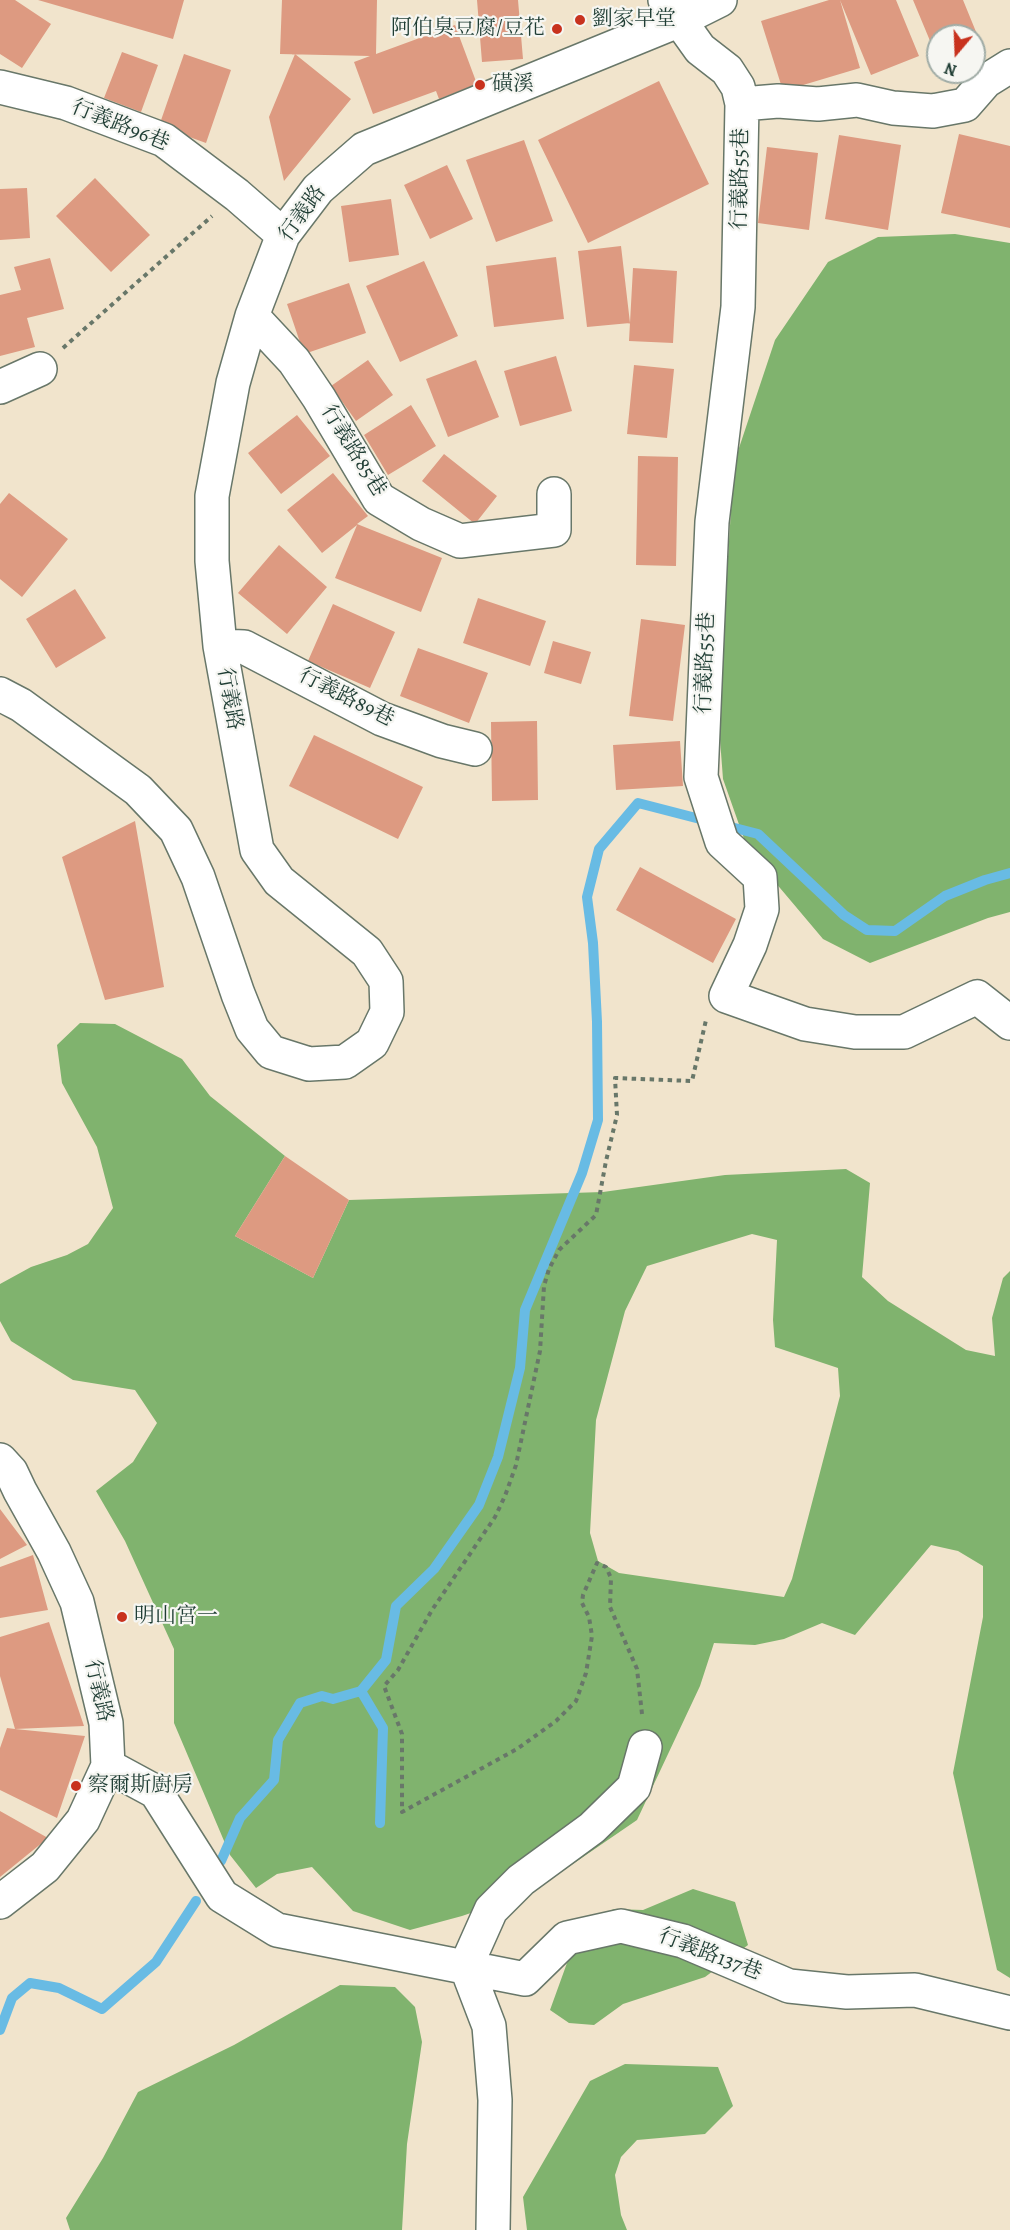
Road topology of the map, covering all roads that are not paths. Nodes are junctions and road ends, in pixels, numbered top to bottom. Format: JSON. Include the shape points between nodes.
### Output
{"nodes":[{"id":1,"x":720,"y":0,"type":"edge"},
{"id":2,"x":673,"y":10,"type":"edge"},
{"id":3,"x":1010,"y":66,"type":"edge"},
{"id":4,"x":0,"y":87,"type":"edge"},
{"id":5,"x":742,"y":104,"type":"junction"},
{"id":6,"x":283,"y":235,"type":"junction"},
{"id":7,"x":252,"y":316,"type":"junction"},
{"id":8,"x":40,"y":369,"type":"road end"},
{"id":9,"x":0,"y":387,"type":"edge"},
{"id":10,"x":554,"y":494,"type":"dead end"},
{"id":11,"x":220,"y":645,"type":"junction"},
{"id":12,"x":0,"y":671,"type":"edge"},
{"id":13,"x":11,"y":699,"type":"edge"},
{"id":14,"x":475,"y":749,"type":"dead end"},
{"id":15,"x":1010,"y":1023,"type":"edge"},
{"id":16,"x":0,"y":1460,"type":"edge"},
{"id":17,"x":645,"y":1747,"type":"road end"},
{"id":18,"x":108,"y":1766,"type":"junction"},
{"id":19,"x":0,"y":1902,"type":"edge"},
{"id":20,"x":466,"y":1966,"type":"junction"},
{"id":21,"x":1010,"y":2013,"type":"edge"},
{"id":22,"x":493,"y":2230,"type":"edge"}],
"edges":[{"from":1,"to":2,"type":"street","name":"行義路"},
{"from":2,"to":5,"type":"street","name":"行義路55巷","via":[[700,49],[727,70],[738,87]]},
{"from":2,"to":6,"type":"street","name":"行義路","via":[[364,149],[318,189]]},
{"from":3,"to":5,"type":"street","via":[[986,81],[965,105],[933,111],[857,100]]},
{"from":4,"to":6,"type":"street","name":"行義路96巷","via":[[66,103],[164,140]]},
{"from":5,"to":15,"type":"street","name":"行義路55巷","via":[[738,307],[712,522],[701,777],[722,842],[760,877],[762,909],[726,996],[805,1024],[855,1032],[904,1032],[977,997]]},
{"from":6,"to":7,"type":"street","name":"行義路"},
{"from":7,"to":10,"type":"street","name":"行義路85巷","via":[[294,361],[380,499],[421,525],[460,541],[554,530]]},
{"from":7,"to":11,"type":"street","name":"行義路","via":[[233,383],[212,496],[212,561]]},
{"from":8,"to":9,"type":"street"},
{"from":11,"to":13,"type":"street","name":"行義路","via":[[257,850],[279,881],[367,952],[386,981],[387,1012],[372,1043],[345,1062],[309,1064],[271,1052],[252,1029],[198,877],[177,830],[138,790]]},
{"from":11,"to":14,"type":"street","name":"行義路89巷","via":[[244,647],[382,719]]},
{"from":12,"to":13,"type":"street"},
{"from":16,"to":18,"type":"street","name":"行義路","via":[[11,1472],[77,1602],[106,1723]]},
{"from":17,"to":20,"type":"street","via":[[634,1787],[592,1828],[522,1880],[491,1910]]},
{"from":18,"to":19,"type":"street","name":"行義路","via":[[83,1820],[45,1867]]},
{"from":18,"to":20,"type":"street","name":"行義路137巷","via":[[156,1792],[222,1896],[277,1930]]},
{"from":20,"to":21,"type":"street","name":"行義路137巷","via":[[525,1979],[567,1938],[621,1926],[683,1941],[789,1986],[847,1992],[915,1990]]},
{"from":20,"to":22,"type":"street","via":[[489,2026],[495,2100]]}]}
